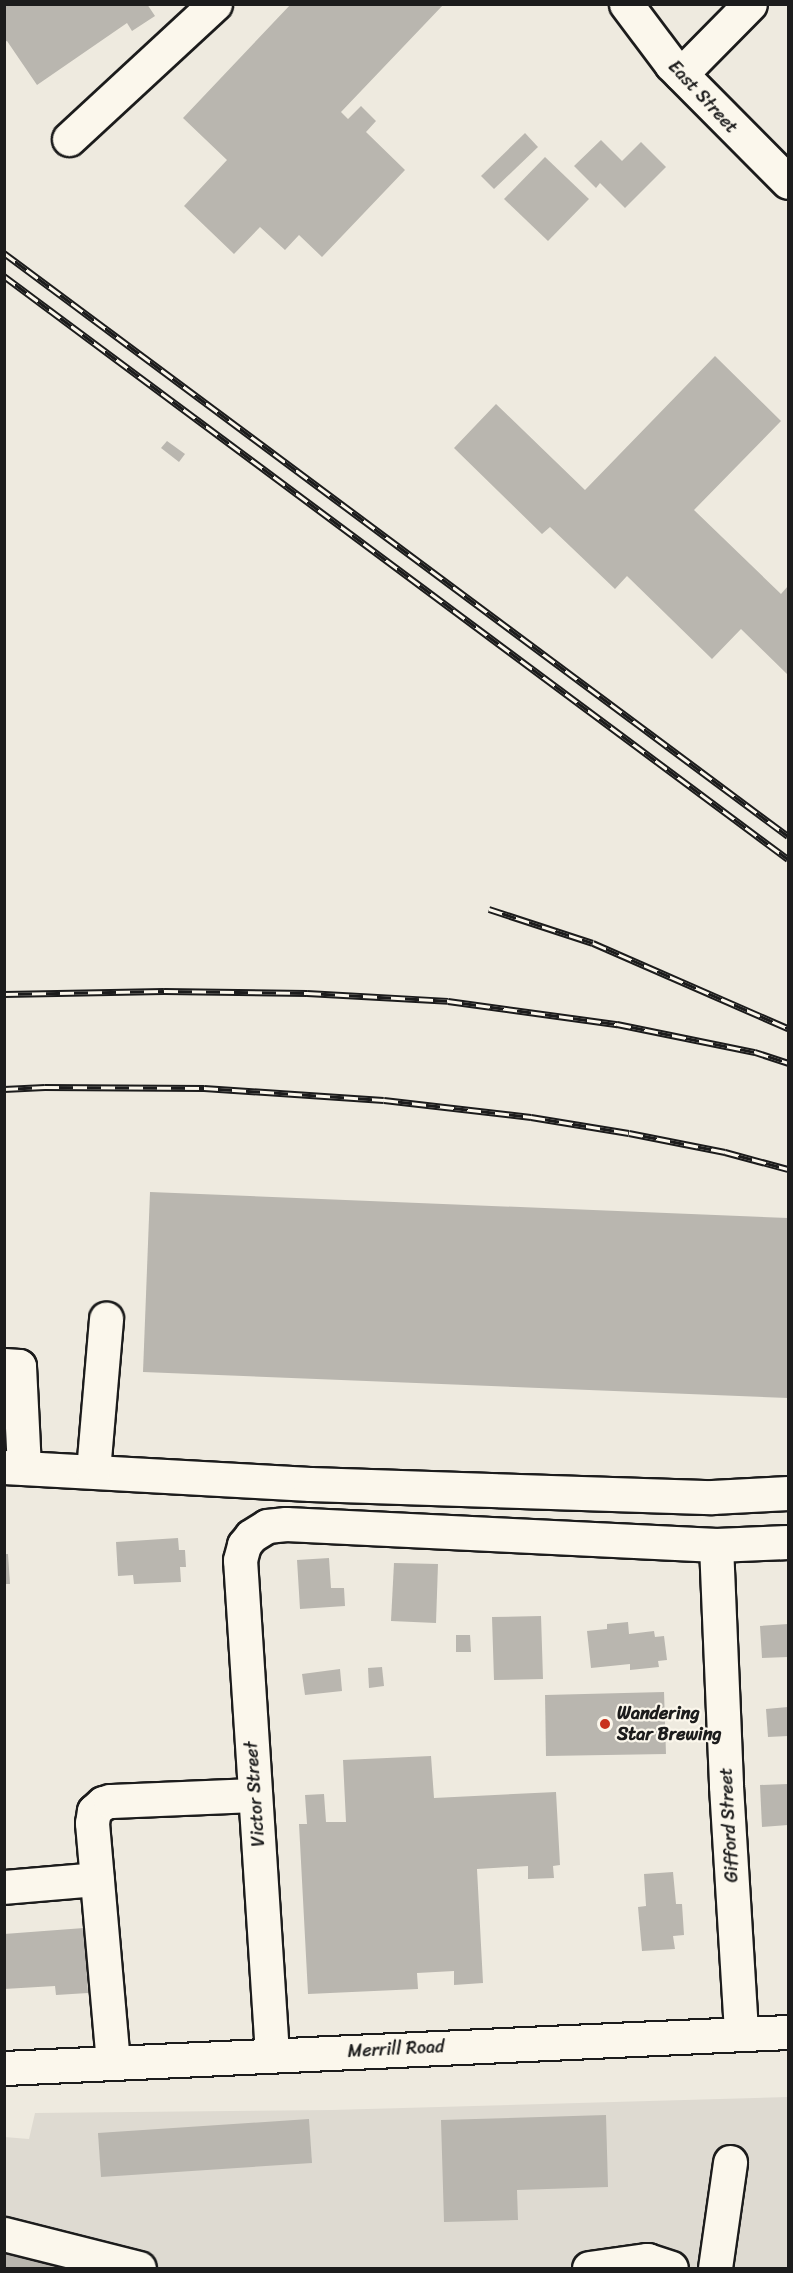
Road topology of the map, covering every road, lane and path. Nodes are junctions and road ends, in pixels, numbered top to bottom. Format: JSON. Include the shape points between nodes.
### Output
{"nodes":[{"id":1,"x":215,"y":4,"type":"edge"},
{"id":2,"x":626,"y":4,"type":"edge"},
{"id":3,"x":750,"y":4,"type":"edge"},
{"id":4,"x":681,"y":74,"type":"junction"},
{"id":5,"x":69,"y":139,"type":"dead end"},
{"id":6,"x":789,"y":183,"type":"edge"},
{"id":7,"x":106,"y":1319,"type":"dead end"},
{"id":8,"x":4,"y":1365,"type":"edge"},
{"id":9,"x":14,"y":1467,"type":"edge"},
{"id":10,"x":93,"y":1471,"type":"junction"},
{"id":11,"x":789,"y":1493,"type":"edge"},
{"id":12,"x":789,"y":1542,"type":"edge"},
{"id":13,"x":716,"y":1545,"type":"junction"},
{"id":14,"x":255,"y":1795,"type":"junction"},
{"id":15,"x":97,"y":1879,"type":"junction"},
{"id":16,"x":4,"y":1887,"type":"edge"},
{"id":17,"x":789,"y":2032,"type":"edge"},
{"id":18,"x":741,"y":2033,"type":"junction"},
{"id":19,"x":272,"y":2054,"type":"junction"},
{"id":20,"x":114,"y":2063,"type":"junction"},
{"id":21,"x":4,"y":2068,"type":"edge"},
{"id":22,"x":730,"y":2162,"type":"dead end"},
{"id":23,"x":4,"y":2234,"type":"edge"},
{"id":24,"x":140,"y":2268,"type":"edge"},
{"id":25,"x":589,"y":2268,"type":"edge"},
{"id":26,"x":671,"y":2268,"type":"edge"},
{"id":27,"x":716,"y":2268,"type":"edge"}],
"edges":[{"from":1,"to":5,"type":"main road"},
{"from":2,"to":4,"type":"main road","name":"East Street"},
{"from":3,"to":4,"type":"main road"},
{"from":4,"to":6,"type":"main road","name":"East Street"},
{"from":7,"to":10,"type":"main road"},
{"from":8,"to":9,"type":"main road","via":[[20,1366]]},
{"from":9,"to":10,"type":"main road"},
{"from":10,"to":11,"type":"main road","via":[[310,1484],[712,1497]]},
{"from":12,"to":13,"type":"main road"},
{"from":13,"to":14,"type":"main road","name":"Victor Street","via":[[313,1524],[267,1526],[251,1536],[240,1560]]},
{"from":13,"to":18,"type":"main road","name":"Gifford Street"},
{"from":14,"to":15,"type":"main road","via":[[103,1803],[92,1819]]},
{"from":14,"to":19,"type":"main road","name":"Victor Street"},
{"from":15,"to":16,"type":"main road"},
{"from":15,"to":20,"type":"main road"},
{"from":17,"to":18,"type":"main road","name":"Merrill Road"},
{"from":18,"to":19,"type":"main road","name":"Merrill Road"},
{"from":19,"to":20,"type":"main road","name":"Merrill Road"},
{"from":20,"to":21,"type":"main road","name":"Merrill Road"},
{"from":22,"to":27,"type":"main road"},
{"from":23,"to":24,"type":"main road"},
{"from":25,"to":26,"type":"main road","via":[[647,2260]]}]}
